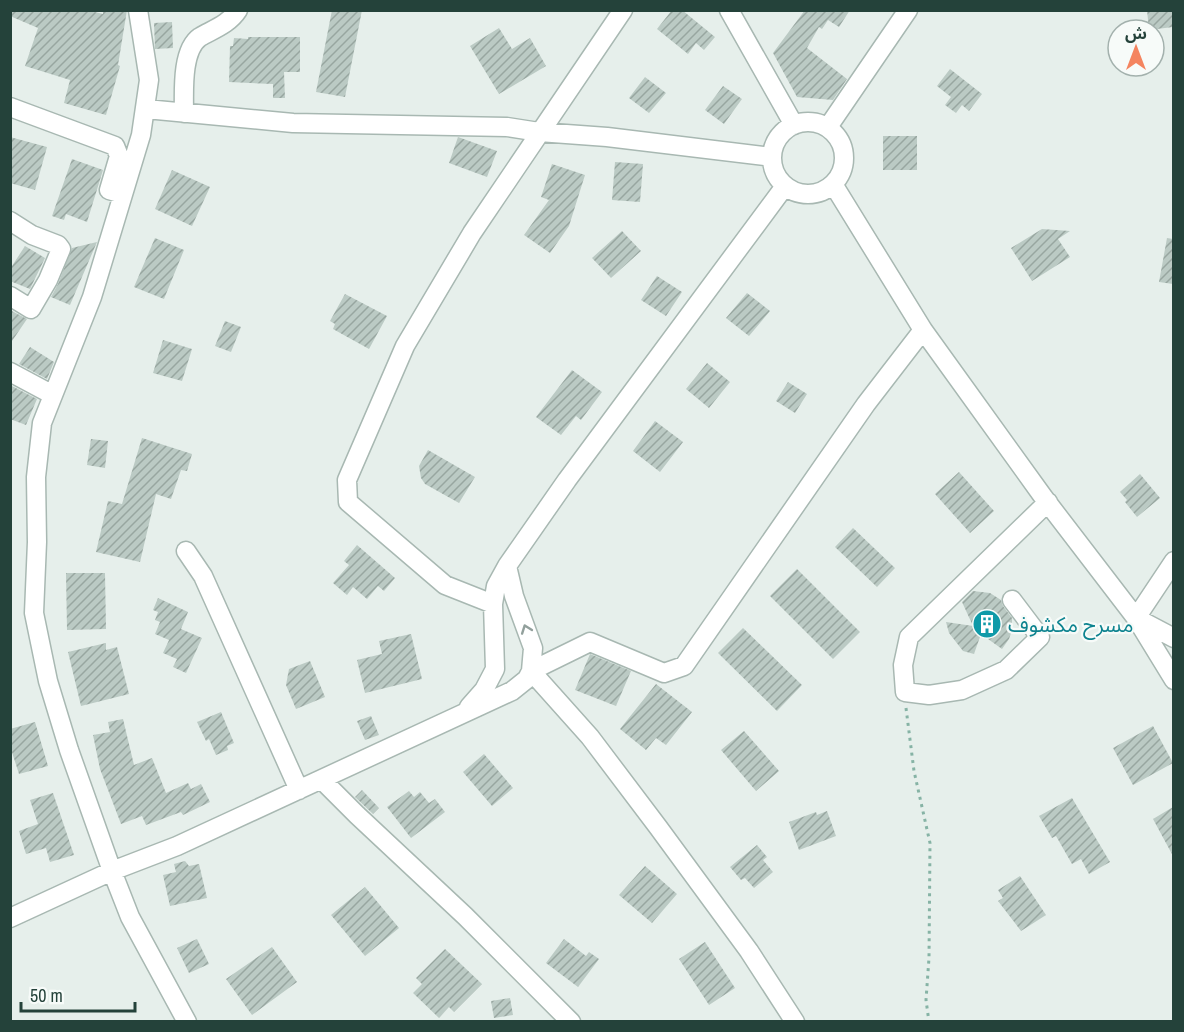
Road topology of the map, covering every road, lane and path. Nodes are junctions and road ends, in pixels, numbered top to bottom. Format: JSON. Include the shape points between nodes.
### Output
{"nodes":[{"id":1,"x":138,"y":10,"type":"edge"},
{"id":2,"x":238,"y":10,"type":"edge"},
{"id":3,"x":623,"y":10,"type":"edge"},
{"id":4,"x":729,"y":10,"type":"edge"},
{"id":5,"x":908,"y":10,"type":"edge"},
{"id":6,"x":10,"y":106,"type":"edge"},
{"id":7,"x":146,"y":109,"type":"junction"},
{"id":8,"x":184,"y":113,"type":"junction"},
{"id":9,"x":794,"y":125,"type":"junction"},
{"id":10,"x":828,"y":127,"type":"junction"},
{"id":11,"x":539,"y":132,"type":"junction"},
{"id":12,"x":772,"y":157,"type":"junction"},
{"id":13,"x":833,"y":184,"type":"junction"},
{"id":14,"x":785,"y":186,"type":"junction"},
{"id":15,"x":123,"y":194,"type":"junction"},
{"id":16,"x":10,"y":222,"type":"edge"},
{"id":17,"x":10,"y":296,"type":"edge"},
{"id":18,"x":923,"y":330,"type":"junction"},
{"id":19,"x":10,"y":372,"type":"edge"},
{"id":20,"x":53,"y":395,"type":"junction"},
{"id":21,"x":1047,"y":502,"type":"junction"},
{"id":22,"x":186,"y":550,"type":"dead end"},
{"id":23,"x":1173,"y":561,"type":"edge"},
{"id":24,"x":507,"y":567,"type":"junction"},
{"id":25,"x":1012,"y":600,"type":"dead end"},
{"id":26,"x":493,"y":604,"type":"junction"},
{"id":27,"x":1136,"y":618,"type":"junction"},
{"id":28,"x":1173,"y":638,"type":"edge"},
{"id":29,"x":531,"y":671,"type":"junction"},
{"id":30,"x":1173,"y":680,"type":"edge"},
{"id":31,"x":904,"y":692,"type":"junction"},
{"id":32,"x":466,"y":711,"type":"junction"},
{"id":33,"x":322,"y":780,"type":"junction"},
{"id":34,"x":299,"y":790,"type":"junction"},
{"id":35,"x":112,"y":871,"type":"junction"},
{"id":36,"x":10,"y":918,"type":"edge"},
{"id":37,"x":187,"y":1022,"type":"edge"},
{"id":38,"x":571,"y":1022,"type":"edge"},
{"id":39,"x":795,"y":1022,"type":"edge"},
{"id":40,"x":929,"y":1022,"type":"edge"}],
"edges":[{"from":1,"to":7,"type":"street","via":[[149,80]]},
{"from":2,"to":8,"type":"street","via":[[232,20],[197,39],[185,65]]},
{"from":3,"to":11,"type":"street"},
{"from":4,"to":9,"type":"street"},
{"from":5,"to":10,"type":"street"},
{"from":6,"to":15,"type":"street","via":[[115,146],[119,156],[109,190]]},
{"from":7,"to":8,"type":"street"},
{"from":7,"to":15,"type":"street"},
{"from":8,"to":11,"type":"street","via":[[293,123],[507,127]]},
{"from":9,"to":10,"type":"street","via":[[805,122]]},
{"from":9,"to":12,"type":"street","via":[[783,132]]},
{"from":10,"to":13,"type":"street","via":[[843,148],[841,174]]},
{"from":11,"to":12,"type":"street"},
{"from":11,"to":26,"type":"street","via":[[472,233],[405,346],[347,480],[348,502],[445,585]]},
{"from":12,"to":14,"type":"street"},
{"from":13,"to":14,"type":"street","via":[[809,194]]},
{"from":13,"to":18,"type":"street"},
{"from":14,"to":24,"type":"street"},
{"from":15,"to":20,"type":"street","via":[[92,297]]},
{"from":16,"to":17,"type":"street","via":[[61,249],[31,309]]},
{"from":18,"to":21,"type":"street"},
{"from":18,"to":29,"type":"street","via":[[684,666],[664,673],[590,642]]},
{"from":19,"to":20,"type":"street"},
{"from":20,"to":35,"type":"street","via":[[42,423],[36,477],[34,613],[48,681]]},
{"from":21,"to":27,"type":"street"},
{"from":21,"to":31,"type":"street","via":[[909,637],[903,665]]},
{"from":22,"to":34,"type":"street","via":[[203,576]]},
{"from":23,"to":27,"type":"street"},
{"from":24,"to":26,"type":"street","via":[[496,586]]},
{"from":29,"to":24,"type":"street","one_way":true,"via":[[533,648]]},
{"from":25,"to":31,"type":"street","via":[[1040,637],[1006,670],[962,690],[929,695]]},
{"from":26,"to":32,"type":"street","via":[[495,669]]},
{"from":27,"to":28,"type":"street"},
{"from":27,"to":30,"type":"street"},
{"from":29,"to":32,"type":"street","via":[[512,691]]},
{"from":29,"to":39,"type":"street","via":[[590,737],[651,818],[749,951]]},
{"from":31,"to":40,"type":"path","via":[[914,771],[930,843],[926,1000]]},
{"from":32,"to":33,"type":"street"},
{"from":33,"to":34,"type":"street"},
{"from":33,"to":38,"type":"street"},
{"from":34,"to":35,"type":"street"},
{"from":35,"to":36,"type":"street"},
{"from":35,"to":37,"type":"street","via":[[130,917]]}]}
